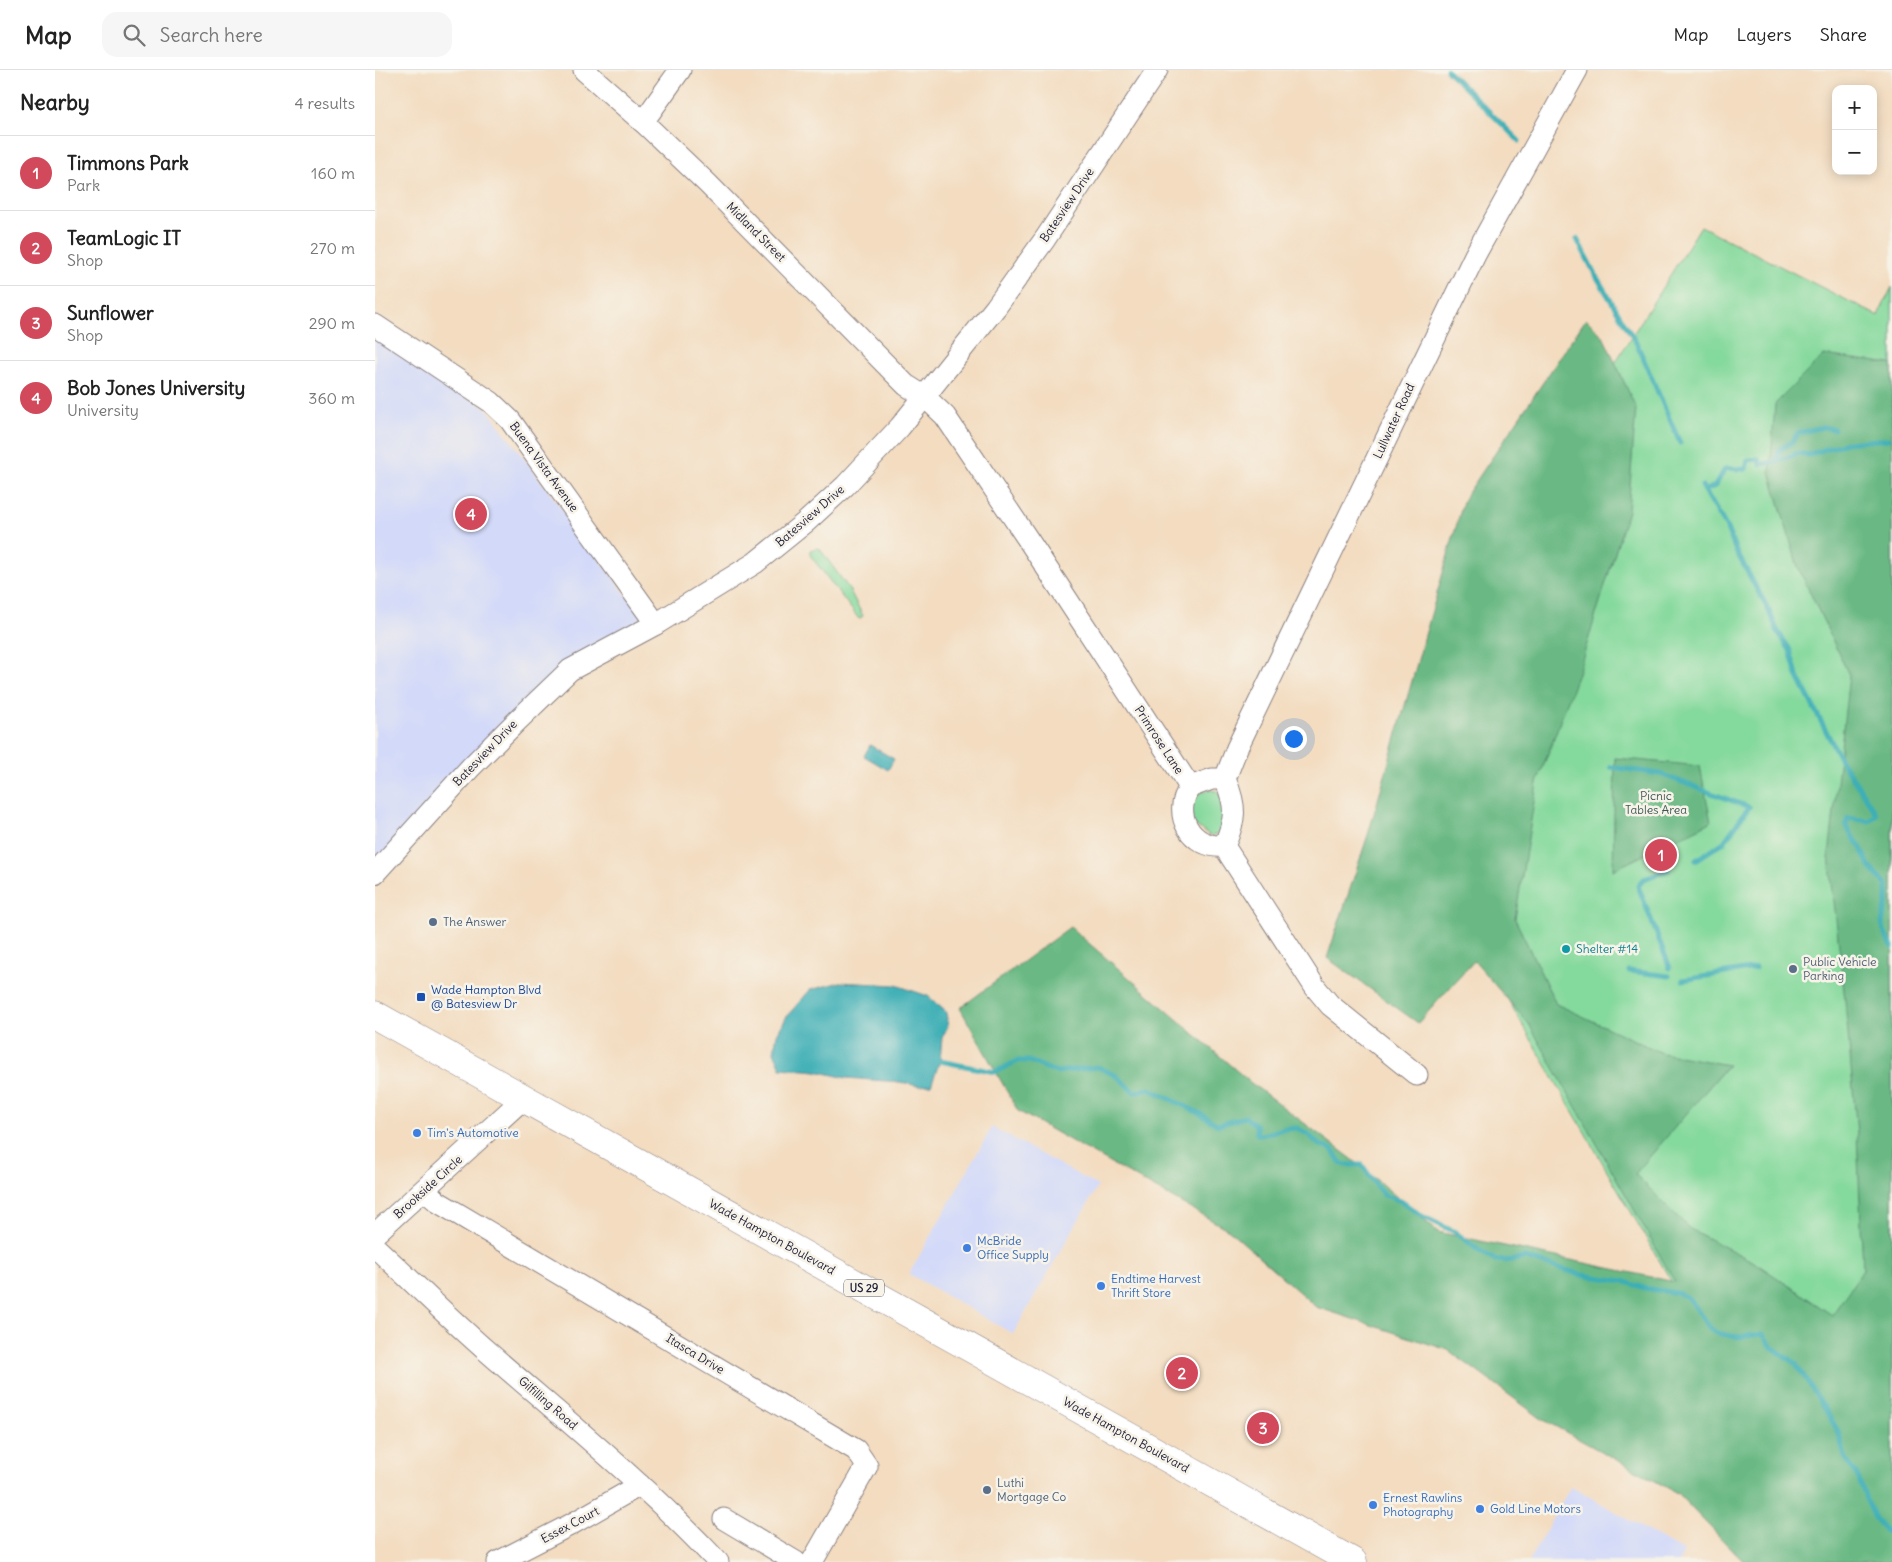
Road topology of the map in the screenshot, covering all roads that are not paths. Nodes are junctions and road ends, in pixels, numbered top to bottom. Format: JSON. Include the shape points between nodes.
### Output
{"nodes":[{"id":1,"x":584,"y":70,"type":"edge"},
{"id":2,"x":680,"y":70,"type":"edge"},
{"id":3,"x":1157,"y":70,"type":"edge"},
{"id":4,"x":1577,"y":70,"type":"edge"},
{"id":5,"x":643,"y":122,"type":"junction"},
{"id":6,"x":375,"y":325,"type":"edge"},
{"id":7,"x":925,"y":397,"type":"junction"},
{"id":8,"x":656,"y":624,"type":"junction"},
{"id":9,"x":1225,"y":779,"type":"junction"},
{"id":10,"x":1190,"y":787,"type":"junction"},
{"id":11,"x":1224,"y":846,"type":"junction"},
{"id":12,"x":375,"y":873,"type":"edge"},
{"id":13,"x":375,"y":1015,"type":"edge"},
{"id":14,"x":1417,"y":1075,"type":"dead end"},
{"id":15,"x":524,"y":1098,"type":"junction"},
{"id":16,"x":424,"y":1190,"type":"junction"},
{"id":17,"x":375,"y":1234,"type":"edge"},
{"id":18,"x":375,"y":1247,"type":"edge"},
{"id":19,"x":640,"y":1485,"type":"junction"},
{"id":20,"x":724,"y":1519,"type":"dead end"},
{"id":21,"x":498,"y":1562,"type":"edge"},
{"id":22,"x":718,"y":1562,"type":"edge"},
{"id":23,"x":796,"y":1562,"type":"edge"},
{"id":24,"x":812,"y":1562,"type":"edge"},
{"id":25,"x":1353,"y":1562,"type":"edge"}],
"edges":[{"from":1,"to":5,"type":"street","name":"Midland Street"},
{"from":2,"to":5,"type":"street"},
{"from":3,"to":7,"type":"street","name":"Batesview Drive","via":[[1045,239]]},
{"from":4,"to":9,"type":"street","name":"Lullwater Road","via":[[1475,255],[1237,748]]},
{"from":5,"to":7,"type":"street","name":"Midland Street","via":[[906,385]]},
{"from":6,"to":8,"type":"street","name":"Buena Vista Avenue","via":[[491,402],[510,420]]},
{"from":7,"to":8,"type":"street","name":"Batesview Drive","via":[[845,486],[807,521],[755,563]]},
{"from":7,"to":10,"type":"street","name":"Primrose Lane","via":[[945,416]]},
{"from":8,"to":12,"type":"street","name":"Batesview Drive","via":[[570,670],[471,767]]},
{"from":9,"to":10,"type":"street","via":[[1212,778]]},
{"from":9,"to":11,"type":"street","via":[[1233,798],[1233,826]]},
{"from":10,"to":11,"type":"street","name":"Primrose Lane","via":[[1181,810],[1190,831],[1210,846]]},
{"from":11,"to":14,"type":"street","via":[[1330,1005]]},
{"from":13,"to":15,"type":"main road","name":"Wade Hampton Boulevard","number":"US 29"},
{"from":15,"to":16,"type":"street","name":"Brookside Circle"},
{"from":15,"to":25,"type":"main road","name":"Wade Hampton Boulevard","number":"US 29"},
{"from":16,"to":17,"type":"street","name":"Brookside Circle"},
{"from":16,"to":24,"type":"street","name":"Itasca Drive","via":[[437,1202],[856,1450],[867,1466]]},
{"from":18,"to":19,"type":"street","name":"Gilfilling Road","via":[[487,1351]]},
{"from":19,"to":21,"type":"street","name":"Essex Court"},
{"from":19,"to":22,"type":"street","name":"Gilfilling Road"},
{"from":20,"to":23,"type":"street"}]}
